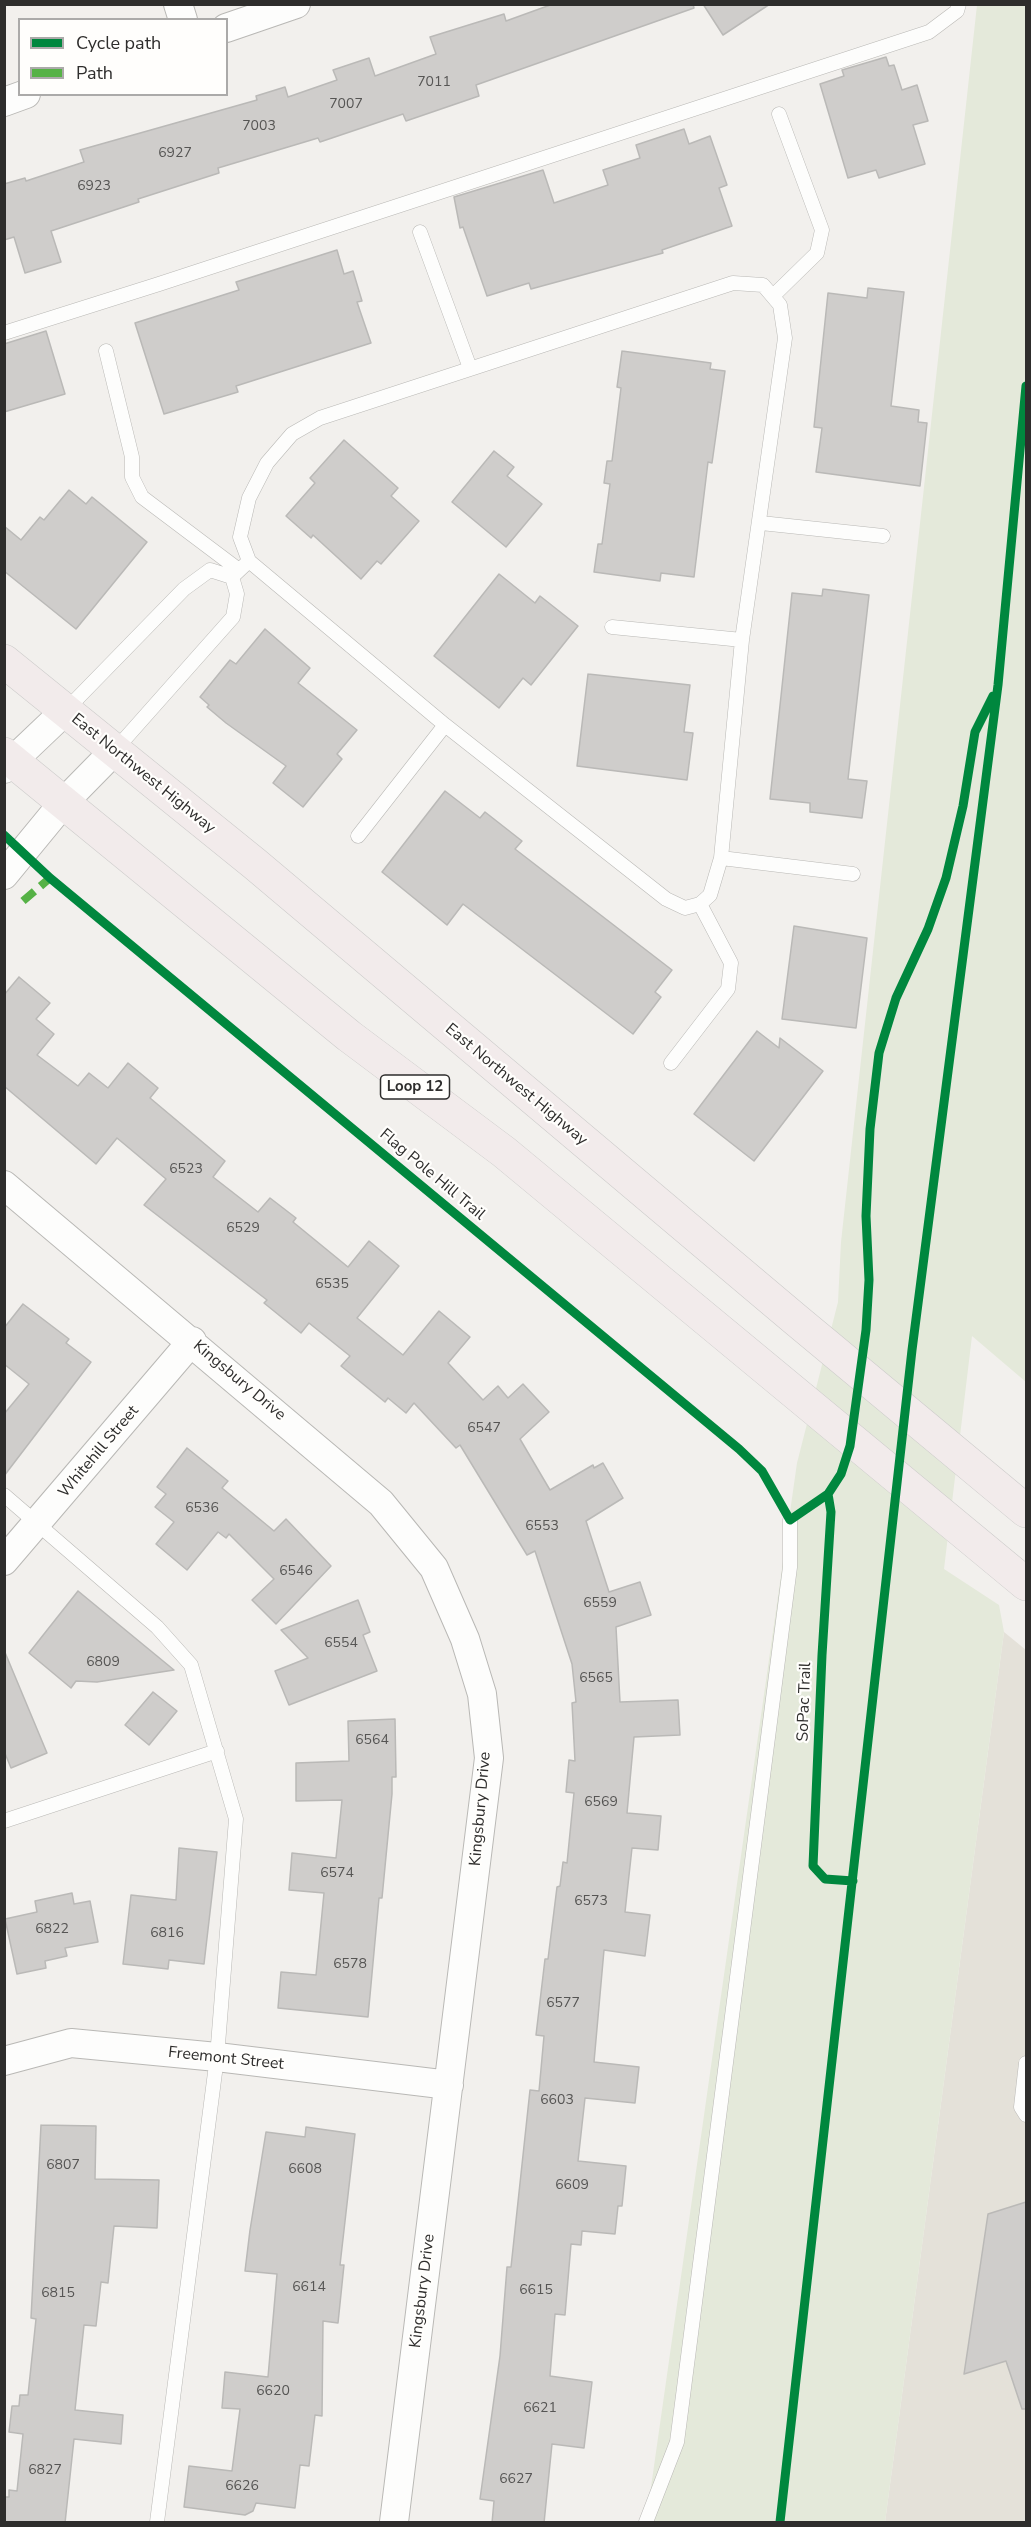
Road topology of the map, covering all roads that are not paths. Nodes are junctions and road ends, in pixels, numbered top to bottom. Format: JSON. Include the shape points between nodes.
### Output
{"nodes":[{"id":1,"x":296,"y":4,"type":"edge"},
{"id":2,"x":959,"y":4,"type":"edge"},
{"id":3,"x":228,"y":27,"type":"edge"},
{"id":4,"x":20,"y":96,"type":"edge"},
{"id":5,"x":4,"y":102,"type":"edge"},
{"id":6,"x":779,"y":114,"type":"dead end"},
{"id":7,"x":420,"y":232,"type":"dead end"},
{"id":8,"x":773,"y":296,"type":"junction"},
{"id":9,"x":4,"y":333,"type":"edge"},
{"id":10,"x":106,"y":351,"type":"dead end"},
{"id":11,"x":470,"y":368,"type":"junction"},
{"id":12,"x":761,"y":523,"type":"junction"},
{"id":13,"x":883,"y":536,"type":"dead end"},
{"id":14,"x":240,"y":569,"type":"junction"},
{"id":15,"x":612,"y":627,"type":"dead end"},
{"id":16,"x":742,"y":640,"type":"junction"},
{"id":17,"x":4,"y":661,"type":"edge"},
{"id":18,"x":65,"y":711,"type":"junction"},
{"id":19,"x":445,"y":725,"type":"junction"},
{"id":20,"x":115,"y":750,"type":"junction"},
{"id":21,"x":7,"y":761,"type":"edge"},
{"id":22,"x":64,"y":802,"type":"junction"},
{"id":23,"x":358,"y":836,"type":"dead end"},
{"id":24,"x":721,"y":858,"type":"junction"},
{"id":25,"x":853,"y":874,"type":"dead end"},
{"id":26,"x":4,"y":875,"type":"edge"},
{"id":27,"x":699,"y":904,"type":"junction"},
{"id":28,"x":671,"y":1063,"type":"dead end"},
{"id":29,"x":4,"y":1185,"type":"edge"},
{"id":30,"x":192,"y":1341,"type":"junction"},
{"id":31,"x":4,"y":1495,"type":"edge"},
{"id":32,"x":1026,"y":1511,"type":"edge"},
{"id":33,"x":790,"y":1520,"type":"dead end"},
{"id":34,"x":39,"y":1522,"type":"junction"},
{"id":35,"x":4,"y":1561,"type":"edge"},
{"id":36,"x":1026,"y":1584,"type":"edge"},
{"id":37,"x":217,"y":1751,"type":"junction"},
{"id":38,"x":4,"y":1821,"type":"edge"},
{"id":39,"x":217,"y":2057,"type":"junction"},
{"id":40,"x":4,"y":2061,"type":"edge"},
{"id":41,"x":1026,"y":2063,"type":"edge"},
{"id":42,"x":449,"y":2085,"type":"junction"},
{"id":43,"x":1026,"y":2115,"type":"edge"},
{"id":44,"x":157,"y":2523,"type":"edge"},
{"id":45,"x":394,"y":2523,"type":"edge"},
{"id":46,"x":646,"y":2523,"type":"edge"}],
"edges":[{"from":1,"to":3,"type":"street"},
{"from":2,"to":9,"type":"lane","via":[[957,11],[928,32]]},
{"from":4,"to":5,"type":"street"},
{"from":6,"to":8,"type":"lane","via":[[822,230],[817,253]]},
{"from":7,"to":11,"type":"lane"},
{"from":8,"to":11,"type":"lane","via":[[764,285],[733,283]]},
{"from":8,"to":12,"type":"lane","via":[[780,304],[785,338]]},
{"from":10,"to":14,"type":"lane","via":[[132,457],[132,477],[142,497]]},
{"from":11,"to":14,"type":"lane","via":[[320,418],[292,434],[267,463],[249,498],[240,537]]},
{"from":12,"to":13,"type":"lane"},
{"from":12,"to":16,"type":"lane"},
{"from":14,"to":18,"type":"lane","via":[[210,570],[184,589]]},
{"from":14,"to":19,"type":"lane"},
{"from":14,"to":20,"type":"lane","via":[[233,617]]},
{"from":15,"to":16,"type":"lane"},
{"from":16,"to":24,"type":"lane"},
{"from":17,"to":18,"type":"main road","name":"East Northwest Highway"},
{"from":18,"to":20,"type":"main road","name":"East Northwest Highway"},
{"from":18,"to":21,"type":"street"},
{"from":19,"to":23,"type":"lane"},
{"from":19,"to":27,"type":"lane","via":[[666,899],[685,908]]},
{"from":20,"to":22,"type":"street"},
{"from":20,"to":32,"type":"main road","name":"East Northwest Highway"},
{"from":21,"to":22,"type":"main road","number":"Loop 12"},
{"from":22,"to":26,"type":"street"},
{"from":22,"to":36,"type":"main road","number":"Loop 12","via":[[349,1036],[504,1152]]},
{"from":24,"to":25,"type":"lane"},
{"from":24,"to":27,"type":"lane","via":[[710,895]]},
{"from":27,"to":28,"type":"lane","via":[[731,963],[728,989]]},
{"from":29,"to":30,"type":"street","name":"Kingsbury Drive"},
{"from":30,"to":34,"type":"street","name":"Whitehill Street"},
{"from":30,"to":42,"type":"street","name":"Kingsbury Drive","via":[[381,1503],[434,1568],[465,1639],[482,1694],[489,1758]]},
{"from":31,"to":34,"type":"lane"},
{"from":33,"to":46,"type":"lane","via":[[790,1567],[677,2442]]},
{"from":34,"to":35,"type":"street","name":"Whitehill Street"},
{"from":34,"to":37,"type":"lane","via":[[157,1627],[191,1665]]},
{"from":37,"to":38,"type":"lane"},
{"from":37,"to":39,"type":"lane","via":[[236,1819]]},
{"from":39,"to":40,"type":"street","name":"Freemont Street","via":[[71,2043]]},
{"from":39,"to":42,"type":"street","name":"Freemont Street"},
{"from":39,"to":44,"type":"lane"},
{"from":41,"to":43,"type":"lane","via":[[1021,2107]]},
{"from":42,"to":45,"type":"street","name":"Kingsbury Drive"}]}
